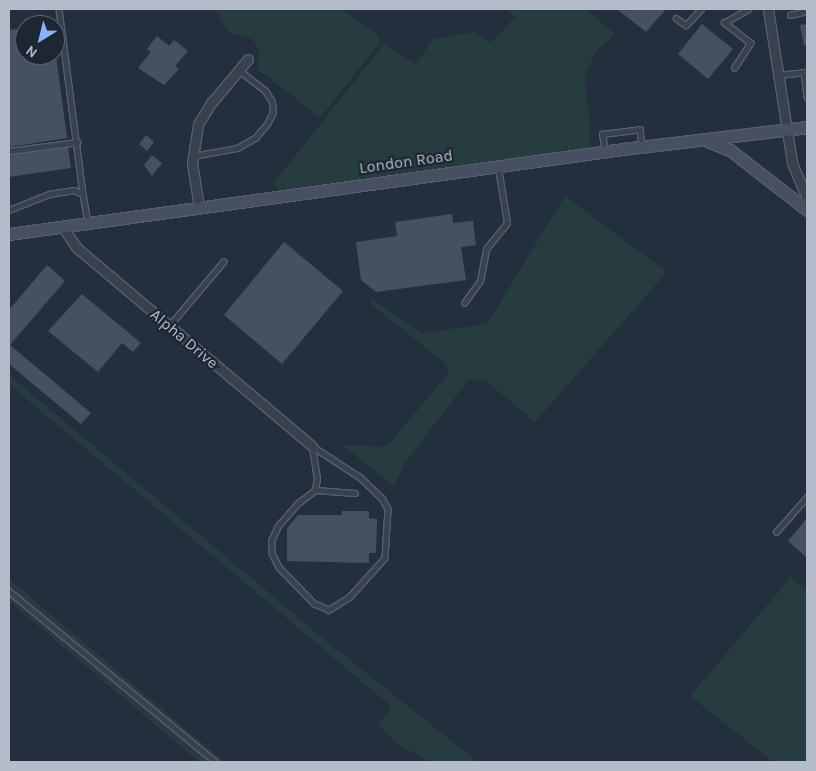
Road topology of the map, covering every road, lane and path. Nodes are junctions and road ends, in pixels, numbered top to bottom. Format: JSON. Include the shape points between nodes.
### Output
{"nodes":[{"id":1,"x":59,"y":9,"type":"edge"},
{"id":2,"x":701,"y":9,"type":"edge"},
{"id":3,"x":748,"y":9,"type":"edge"},
{"id":4,"x":768,"y":9,"type":"edge"},
{"id":5,"x":807,"y":11,"type":"edge"},
{"id":6,"x":790,"y":15,"type":"dead end"},
{"id":7,"x":676,"y":18,"type":"dead end"},
{"id":8,"x":248,"y":59,"type":"dead end"},
{"id":9,"x":734,"y":68,"type":"dead end"},
{"id":10,"x":238,"y":70,"type":"junction"},
{"id":11,"x":805,"y":72,"type":"edge"},
{"id":12,"x":777,"y":75,"type":"junction"},
{"id":13,"x":807,"y":96,"type":"edge"},
{"id":14,"x":807,"y":127,"type":"edge"},
{"id":15,"x":786,"y":129,"type":"junction"},
{"id":16,"x":703,"y":139,"type":"junction"},
{"id":17,"x":76,"y":142,"type":"junction"},
{"id":18,"x":642,"y":147,"type":"junction"},
{"id":19,"x":9,"y":151,"type":"edge"},
{"id":20,"x":605,"y":152,"type":"junction"},
{"id":21,"x":193,"y":156,"type":"junction"},
{"id":22,"x":497,"y":166,"type":"junction"},
{"id":23,"x":83,"y":194,"type":"junction"},
{"id":24,"x":807,"y":198,"type":"edge"},
{"id":25,"x":200,"y":207,"type":"junction"},
{"id":26,"x":9,"y":210,"type":"edge"},
{"id":27,"x":807,"y":210,"type":"edge"},
{"id":28,"x":88,"y":222,"type":"junction"},
{"id":29,"x":62,"y":226,"type":"junction"},
{"id":30,"x":9,"y":234,"type":"edge"},
{"id":31,"x":223,"y":262,"type":"dead end"},
{"id":32,"x":464,"y":303,"type":"dead end"},
{"id":33,"x":169,"y":326,"type":"junction"},
{"id":34,"x":312,"y":446,"type":"junction"},
{"id":35,"x":316,"y":490,"type":"junction"},
{"id":36,"x":355,"y":493,"type":"dead end"},
{"id":37,"x":807,"y":497,"type":"edge"},
{"id":38,"x":776,"y":532,"type":"dead end"},
{"id":39,"x":9,"y":591,"type":"edge"},
{"id":40,"x":216,"y":762,"type":"edge"}],
"edges":[{"from":1,"to":17,"type":"lane"},
{"from":2,"to":7,"type":"lane","via":[[686,26]]},
{"from":3,"to":9,"type":"lane","via":[[724,23],[750,43]]},
{"from":4,"to":12,"type":"street"},
{"from":5,"to":6,"type":"lane"},
{"from":8,"to":10,"type":"street"},
{"from":10,"to":21,"type":"street","via":[[198,124]]},
{"from":10,"to":21,"type":"lane","via":[[265,91],[272,102],[273,112],[267,124],[255,138],[237,148]]},
{"from":11,"to":12,"type":"lane"},
{"from":11,"to":13,"type":"lane"},
{"from":12,"to":15,"type":"street"},
{"from":14,"to":15,"type":"street","name":"London Road"},
{"from":15,"to":16,"type":"street","name":"London Road"},
{"from":15,"to":24,"type":"street","via":[[792,163]]},
{"from":16,"to":18,"type":"street","name":"London Road"},
{"from":16,"to":27,"type":"street","via":[[730,150]]},
{"from":17,"to":19,"type":"lane"},
{"from":17,"to":23,"type":"lane"},
{"from":18,"to":20,"type":"street","name":"London Road"},
{"from":18,"to":20,"type":"lane","via":[[640,129],[602,134]]},
{"from":20,"to":22,"type":"street","name":"London Road"},
{"from":21,"to":25,"type":"street"},
{"from":22,"to":25,"type":"street","name":"London Road"},
{"from":22,"to":32,"type":"lane","via":[[507,223],[486,249],[480,281]]},
{"from":23,"to":26,"type":"lane","via":[[74,190],[60,191]]},
{"from":23,"to":28,"type":"lane"},
{"from":25,"to":28,"type":"street","name":"London Road"},
{"from":28,"to":29,"type":"street","name":"London Road"},
{"from":29,"to":30,"type":"street","name":"London Road"},
{"from":29,"to":33,"type":"street","name":"Alpha Drive","via":[[77,248]]},
{"from":31,"to":33,"type":"lane"},
{"from":33,"to":34,"type":"street","name":"Alpha Drive"},
{"from":34,"to":35,"type":"lane"},
{"from":34,"to":35,"type":"lane","via":[[361,478],[382,498],[388,509],[385,558],[350,597],[329,610],[314,604],[279,568],[272,554],[271,541],[278,526],[298,502]]},
{"from":35,"to":36,"type":"lane"},
{"from":37,"to":38,"type":"lane"},
{"from":39,"to":40,"type":"lane"}]}
